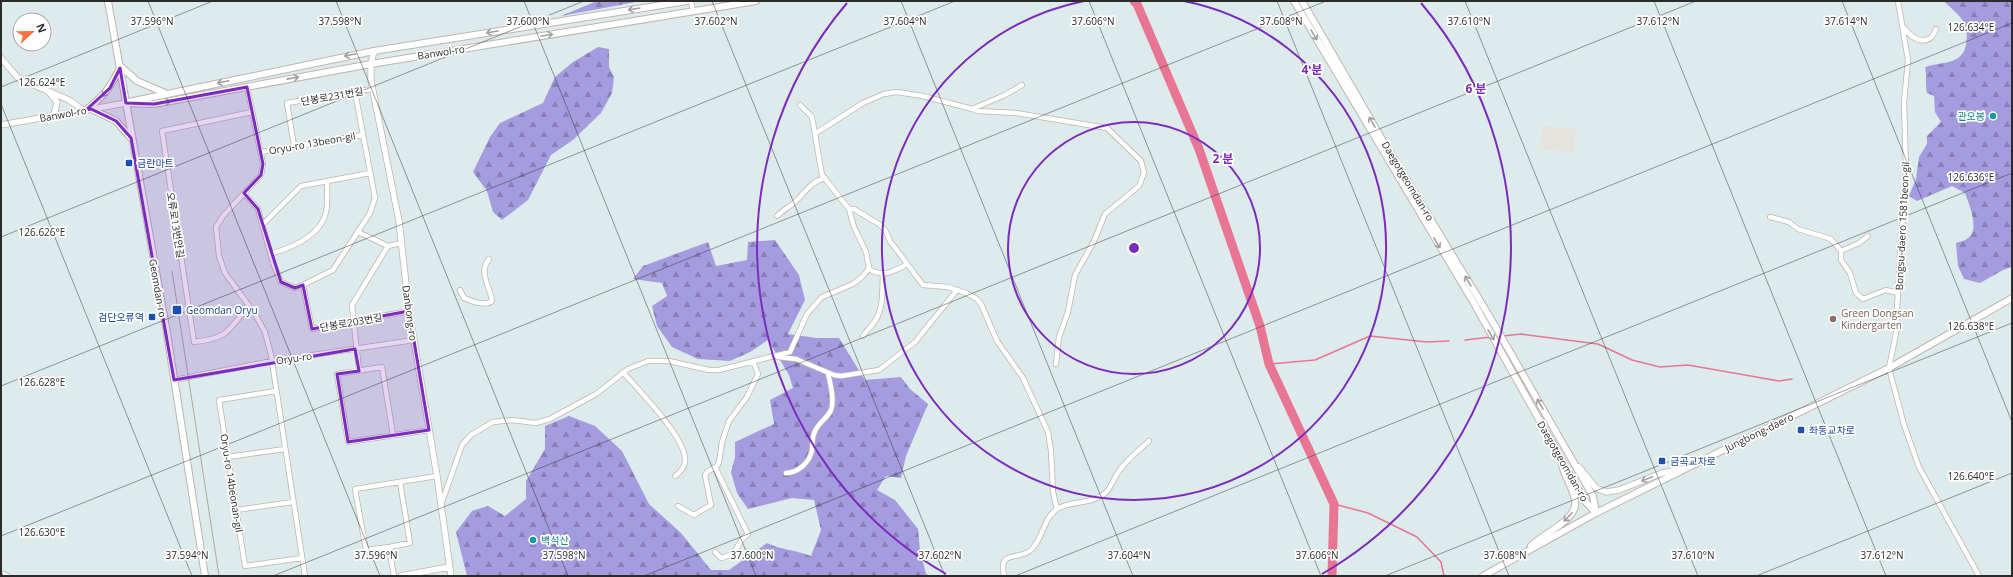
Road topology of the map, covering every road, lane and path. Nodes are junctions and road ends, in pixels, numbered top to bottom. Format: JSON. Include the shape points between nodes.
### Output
{"nodes":[{"id":1,"x":108,"y":1,"type":"edge"},
{"id":2,"x":686,"y":1,"type":"edge"},
{"id":3,"x":691,"y":1,"type":"edge"},
{"id":4,"x":756,"y":1,"type":"edge"},
{"id":5,"x":1294,"y":1,"type":"edge"},
{"id":6,"x":1302,"y":1,"type":"edge"},
{"id":7,"x":1898,"y":1,"type":"edge"},
{"id":8,"x":693,"y":11,"type":"junction"},
{"id":9,"x":1902,"y":27,"type":"junction"},
{"id":10,"x":1936,"y":29,"type":"dead end"},
{"id":11,"x":374,"y":51,"type":"junction"},
{"id":12,"x":1,"y":58,"type":"edge"},
{"id":13,"x":371,"y":64,"type":"junction"},
{"id":14,"x":120,"y":67,"type":"junction"},
{"id":15,"x":1022,"y":85,"type":"dead end"},
{"id":16,"x":247,"y":87,"type":"junction"},
{"id":17,"x":372,"y":89,"type":"junction"},
{"id":18,"x":48,"y":91,"type":"junction"},
{"id":19,"x":355,"y":92,"type":"junction"},
{"id":20,"x":165,"y":93,"type":"junction"},
{"id":21,"x":126,"y":103,"type":"junction"},
{"id":22,"x":800,"y":105,"type":"dead end"},
{"id":23,"x":972,"y":109,"type":"junction"},
{"id":24,"x":86,"y":110,"type":"junction"},
{"id":25,"x":252,"y":112,"type":"junction"},
{"id":26,"x":54,"y":115,"type":"junction"},
{"id":27,"x":1,"y":125,"type":"edge"},
{"id":28,"x":816,"y":132,"type":"junction"},
{"id":29,"x":363,"y":135,"type":"junction"},
{"id":30,"x":131,"y":138,"type":"junction"},
{"id":31,"x":294,"y":146,"type":"junction"},
{"id":32,"x":261,"y":152,"type":"junction"},
{"id":33,"x":370,"y":172,"type":"junction"},
{"id":34,"x":825,"y":178,"type":"junction"},
{"id":35,"x":327,"y":180,"type":"junction"},
{"id":36,"x":244,"y":193,"type":"junction"},
{"id":37,"x":849,"y":209,"type":"junction"},
{"id":38,"x":777,"y":216,"type":"dead end"},
{"id":39,"x":1770,"y":217,"type":"dead end"},
{"id":40,"x":262,"y":225,"type":"junction"},
{"id":41,"x":358,"y":232,"type":"junction"},
{"id":42,"x":1868,"y":236,"type":"dead end"},
{"id":43,"x":402,"y":243,"type":"junction"},
{"id":44,"x":388,"y":246,"type":"junction"},
{"id":45,"x":1841,"y":251,"type":"junction"},
{"id":46,"x":270,"y":254,"type":"junction"},
{"id":47,"x":489,"y":259,"type":"dead end"},
{"id":48,"x":908,"y":264,"type":"junction"},
{"id":49,"x":869,"y":270,"type":"junction"},
{"id":50,"x":883,"y":274,"type":"junction"},
{"id":51,"x":303,"y":285,"type":"junction"},
{"id":52,"x":460,"y":290,"type":"dead end"},
{"id":53,"x":957,"y":290,"type":"junction"},
{"id":54,"x":1898,"y":292,"type":"junction"},
{"id":55,"x":2012,"y":298,"type":"edge"},
{"id":56,"x":249,"y":305,"type":"junction"},
{"id":57,"x":409,"y":311,"type":"junction"},
{"id":58,"x":353,"y":321,"type":"junction"},
{"id":59,"x":863,"y":336,"type":"dead end"},
{"id":60,"x":414,"y":340,"type":"junction"},
{"id":61,"x":355,"y":349,"type":"junction"},
{"id":62,"x":774,"y":356,"type":"junction"},
{"id":63,"x":272,"y":361,"type":"junction"},
{"id":64,"x":753,"y":361,"type":"junction"},
{"id":65,"x":1056,"y":364,"type":"dead end"},
{"id":66,"x":1890,"y":368,"type":"junction"},
{"id":67,"x":359,"y":371,"type":"junction"},
{"id":68,"x":623,"y":372,"type":"junction"},
{"id":69,"x":828,"y":373,"type":"junction"},
{"id":70,"x":174,"y":380,"type":"junction"},
{"id":71,"x":276,"y":391,"type":"junction"},
{"id":72,"x":429,"y":430,"type":"junction"},
{"id":73,"x":393,"y":435,"type":"junction"},
{"id":74,"x":1149,"y":441,"type":"dead end"},
{"id":75,"x":285,"y":448,"type":"junction"},
{"id":76,"x":1560,"y":456,"type":"junction"},
{"id":77,"x":228,"y":457,"type":"junction"},
{"id":78,"x":1570,"y":457,"type":"junction"},
{"id":79,"x":715,"y":467,"type":"junction"},
{"id":80,"x":1684,"y":468,"type":"junction"},
{"id":81,"x":786,"y":473,"type":"dead end"},
{"id":82,"x":437,"y":476,"type":"junction"},
{"id":83,"x":675,"y":476,"type":"dead end"},
{"id":84,"x":400,"y":482,"type":"junction"},
{"id":85,"x":293,"y":502,"type":"junction"},
{"id":86,"x":441,"y":506,"type":"junction"},
{"id":87,"x":678,"y":506,"type":"dead end"},
{"id":88,"x":1057,"y":509,"type":"junction"},
{"id":89,"x":236,"y":510,"type":"junction"},
{"id":90,"x":1596,"y":513,"type":"junction"},
{"id":91,"x":389,"y":547,"type":"junction"},
{"id":92,"x":715,"y":552,"type":"dead end"},
{"id":93,"x":1526,"y":552,"type":"junction"},
{"id":94,"x":302,"y":558,"type":"junction"},
{"id":95,"x":449,"y":567,"type":"junction"},
{"id":96,"x":1,"y":573,"type":"edge"},
{"id":97,"x":8,"y":576,"type":"edge"},
{"id":98,"x":205,"y":576,"type":"edge"},
{"id":99,"x":305,"y":576,"type":"edge"},
{"id":100,"x":394,"y":576,"type":"edge"},
{"id":101,"x":402,"y":576,"type":"edge"},
{"id":102,"x":451,"y":576,"type":"edge"},
{"id":103,"x":1004,"y":576,"type":"edge"},
{"id":104,"x":1483,"y":576,"type":"edge"},
{"id":105,"x":1980,"y":576,"type":"edge"}],
"edges":[{"from":1,"to":14,"type":"main road","name":"Geomdan-ro"},
{"from":2,"to":11,"type":"main road","name":"Banwol-ro","one_way":true},
{"from":3,"to":8,"type":"street"},
{"from":4,"to":8,"type":"main road","name":"Banwol-ro"},
{"from":5,"to":76,"type":"main road","name":"Daegotgeomdan-ro","one_way":true},
{"from":78,"to":6,"type":"main road","name":"Daegotgeomdan-ro","one_way":true},
{"from":7,"to":9,"type":"street","name":"Bongsu-daero 1581beon-gil"},
{"from":13,"to":8,"type":"main road","name":"Banwol-ro","one_way":true},
{"from":9,"to":10,"type":"street","via":[[1914,38],[1923,41],[1932,37]]},
{"from":9,"to":54,"type":"street","name":"Bongsu-daero 1581beon-gil","via":[[1908,60],[1904,102],[1906,168]]},
{"from":11,"to":13,"type":"street","name":"Danbong-ro"},
{"from":11,"to":20,"type":"main road","name":"Banwol-ro","one_way":true},
{"from":12,"to":18,"type":"street","via":[[18,78]]},
{"from":16,"to":13,"type":"main road","name":"Banwol-ro","one_way":true},
{"from":13,"to":17,"type":"street","name":"Danbong-ro"},
{"from":14,"to":20,"type":"main road","via":[[142,83]]},
{"from":14,"to":21,"type":"main road","name":"Geomdan-ro"},
{"from":14,"to":24,"type":"main road","one_way":true,"via":[[110,88]]},
{"from":15,"to":23,"type":"street"},
{"from":21,"to":16,"type":"main road","name":"Banwol-ro","one_way":true,"via":[[154,104]]},
{"from":16,"to":25,"type":"street","name":"Oryu-ro 13beon-gil"},
{"from":17,"to":19,"type":"street","name":"단봉로231번길"},
{"from":17,"to":43,"type":"street","name":"Danbong-ro"},
{"from":18,"to":24,"type":"street"},
{"from":18,"to":26,"type":"street","via":[[57,102]]},
{"from":19,"to":29,"type":"street"},
{"from":19,"to":31,"type":"street","name":"단봉로231번길","via":[[287,103]]},
{"from":20,"to":21,"type":"main road","name":"Banwol-ro"},
{"from":21,"to":24,"type":"street","name":"Banwol-ro"},
{"from":21,"to":30,"type":"main road","name":"Geomdan-ro"},
{"from":22,"to":28,"type":"street","via":[[812,117]]},
{"from":23,"to":28,"type":"street","via":[[897,92],[884,94],[863,103]]},
{"from":23,"to":65,"type":"street","via":[[1016,113],[1107,128],[1141,161],[1143,167],[1144,173],[1139,186],[1105,214],[1094,241],[1075,275],[1068,312],[1059,337]]},
{"from":24,"to":26,"type":"street","name":"Banwol-ro"},
{"from":24,"to":30,"type":"main road","via":[[116,121]]},
{"from":25,"to":32,"type":"street","name":"Oryu-ro 13beon-gil"},
{"from":25,"to":56,"type":"street","name":"오류로13번안길","via":[[162,131],[194,342],[213,340],[226,334]]},
{"from":26,"to":27,"type":"street","name":"Banwol-ro"},
{"from":28,"to":34,"type":"street","via":[[820,170]]},
{"from":29,"to":31,"type":"street","name":"Oryu-ro 13beon-gil"},
{"from":29,"to":33,"type":"street"},
{"from":30,"to":70,"type":"main road","name":"Geomdan-ro"},
{"from":31,"to":32,"type":"street","name":"Oryu-ro 13beon-gil"},
{"from":32,"to":36,"type":"street","name":"Oryu-ro 13beon-gil","via":[[261,175]]},
{"from":33,"to":35,"type":"street"},
{"from":33,"to":41,"type":"street","via":[[375,198],[370,213]]},
{"from":34,"to":37,"type":"street"},
{"from":34,"to":38,"type":"street","via":[[817,180]]},
{"from":35,"to":40,"type":"street","via":[[301,186]]},
{"from":35,"to":46,"type":"street","via":[[326,213],[316,230],[294,247]]},
{"from":36,"to":40,"type":"street","via":[[258,209]]},
{"from":36,"to":56,"type":"street","name":"Oryu-ro 13beon-gil","via":[[216,227],[219,256],[224,273]]},
{"from":37,"to":48,"type":"street","via":[[854,209],[879,224]]},
{"from":37,"to":49,"type":"street","via":[[866,252]]},
{"from":39,"to":45,"type":"street","via":[[1831,239]]},
{"from":40,"to":46,"type":"street"},
{"from":41,"to":44,"type":"street"},
{"from":41,"to":51,"type":"street","via":[[333,270]]},
{"from":42,"to":45,"type":"street"},
{"from":43,"to":44,"type":"street"},
{"from":43,"to":57,"type":"street","name":"Danbong-ro"},
{"from":44,"to":58,"type":"street","via":[[352,305]]},
{"from":45,"to":54,"type":"street","via":[[1841,260],[1861,298],[1868,299],[1886,290]]},
{"from":46,"to":51,"type":"street","via":[[281,282],[295,288]]},
{"from":47,"to":52,"type":"street","via":[[484,265],[484,271],[492,301],[485,304],[470,301],[464,298]]},
{"from":48,"to":50,"type":"street"},
{"from":48,"to":53,"type":"street","via":[[925,286]]},
{"from":49,"to":50,"type":"street"},
{"from":49,"to":62,"type":"street","via":[[853,284],[822,297],[807,314],[790,352]]},
{"from":50,"to":59,"type":"street","via":[[881,312]]},
{"from":51,"to":58,"type":"street","name":"단봉로203번길","via":[[312,329]]},
{"from":53,"to":69,"type":"street","via":[[915,342],[882,368],[846,376]]},
{"from":53,"to":88,"type":"street","via":[[979,301],[997,341],[1023,378],[1048,432]]},
{"from":54,"to":66,"type":"street","name":"Bongsu-daero 1581beon-gil","via":[[1897,328]]},
{"from":55,"to":66,"type":"main road","name":"Jungbong-daero"},
{"from":56,"to":63,"type":"street","name":"Oryu-ro 13beon-gil","via":[[265,332]]},
{"from":57,"to":58,"type":"street","name":"단봉로203번길"},
{"from":57,"to":60,"type":"street","name":"Danbong-ro"},
{"from":58,"to":61,"type":"street"},
{"from":60,"to":61,"type":"street","name":"Oryu-ro"},
{"from":60,"to":72,"type":"street","name":"Danbong-ro"},
{"from":61,"to":63,"type":"street","name":"Oryu-ro"},
{"from":61,"to":67,"type":"street"},
{"from":62,"to":64,"type":"street"},
{"from":62,"to":69,"type":"street","via":[[796,359]]},
{"from":63,"to":70,"type":"street","name":"Oryu-ro"},
{"from":63,"to":71,"type":"street","name":"Oryu-ro 13beon-gil"},
{"from":64,"to":68,"type":"street","via":[[725,369],[709,370],[655,360],[638,364]]},
{"from":64,"to":79,"type":"street","via":[[758,374],[747,397],[729,421],[719,462]]},
{"from":66,"to":80,"type":"main road","name":"Jungbong-daero"},
{"from":66,"to":105,"type":"street","name":"Bongsu-daero 1581beon-gil","via":[[1904,425],[1919,467]]},
{"from":67,"to":73,"type":"street","via":[[382,367]]},
{"from":67,"to":73,"type":"street","via":[[337,374],[348,442]]},
{"from":68,"to":83,"type":"street","via":[[674,432],[683,450],[685,461],[682,471]]},
{"from":68,"to":86,"type":"street","via":[[596,394],[550,419],[536,423],[499,420],[471,435],[462,445]]},
{"from":69,"to":81,"type":"street","via":[[831,410],[820,421],[811,437],[812,449],[806,462],[798,470]]},
{"from":70,"to":98,"type":"main road","name":"Geomdan-ro"},
{"from":71,"to":75,"type":"street","name":"Oryu-ro 13beon-gil"},
{"from":71,"to":77,"type":"street","name":"Oryu-ro 14beonan-gil","via":[[219,400]]},
{"from":72,"to":73,"type":"street"},
{"from":72,"to":82,"type":"street","name":"Danbong-ro"},
{"from":74,"to":88,"type":"street","via":[[1121,468],[1105,494],[1090,502]]},
{"from":75,"to":77,"type":"street"},
{"from":75,"to":85,"type":"street","name":"Oryu-ro 13beon-gil"},
{"from":76,"to":90,"type":"main road","name":"Daegotgeomdan-ro","via":[[1584,500]]},
{"from":76,"to":93,"type":"main road","one_way":true,"via":[[1575,509],[1571,516],[1544,534]]},
{"from":77,"to":89,"type":"street","name":"Oryu-ro 14beonan-gil"},
{"from":80,"to":78,"type":"street","one_way":true,"via":[[1606,492],[1596,488]]},
{"from":78,"to":90,"type":"main road","name":"Daegotgeomdan-ro","via":[[1593,496]]},
{"from":79,"to":87,"type":"street","via":[[705,475],[711,506],[694,515]]},
{"from":79,"to":92,"type":"street","via":[[748,534],[733,554],[721,558]]},
{"from":80,"to":90,"type":"main road","name":"Jungbong-daero"},
{"from":82,"to":84,"type":"street"},
{"from":82,"to":86,"type":"street","name":"Danbong-ro"},
{"from":84,"to":91,"type":"street","via":[[410,543]]},
{"from":84,"to":91,"type":"street","via":[[355,490],[366,550]]},
{"from":85,"to":89,"type":"street"},
{"from":85,"to":94,"type":"street","name":"Oryu-ro 13beon-gil"},
{"from":86,"to":95,"type":"street","name":"Danbong-ro"},
{"from":88,"to":103,"type":"street","via":[[1048,519],[1038,542],[1030,551],[1003,562]]},
{"from":89,"to":94,"type":"street","name":"Oryu-ro 14beonan-gil","via":[[244,566]]},
{"from":90,"to":93,"type":"main road","name":"Jungbong-daero"},
{"from":91,"to":100,"type":"street"},
{"from":93,"to":104,"type":"main road","name":"Jungbong-daero"},
{"from":94,"to":99,"type":"street","name":"Oryu-ro 13beon-gil"},
{"from":95,"to":101,"type":"street"},
{"from":95,"to":102,"type":"street","name":"Danbong-ro"},
{"from":96,"to":97,"type":"street"}]}
